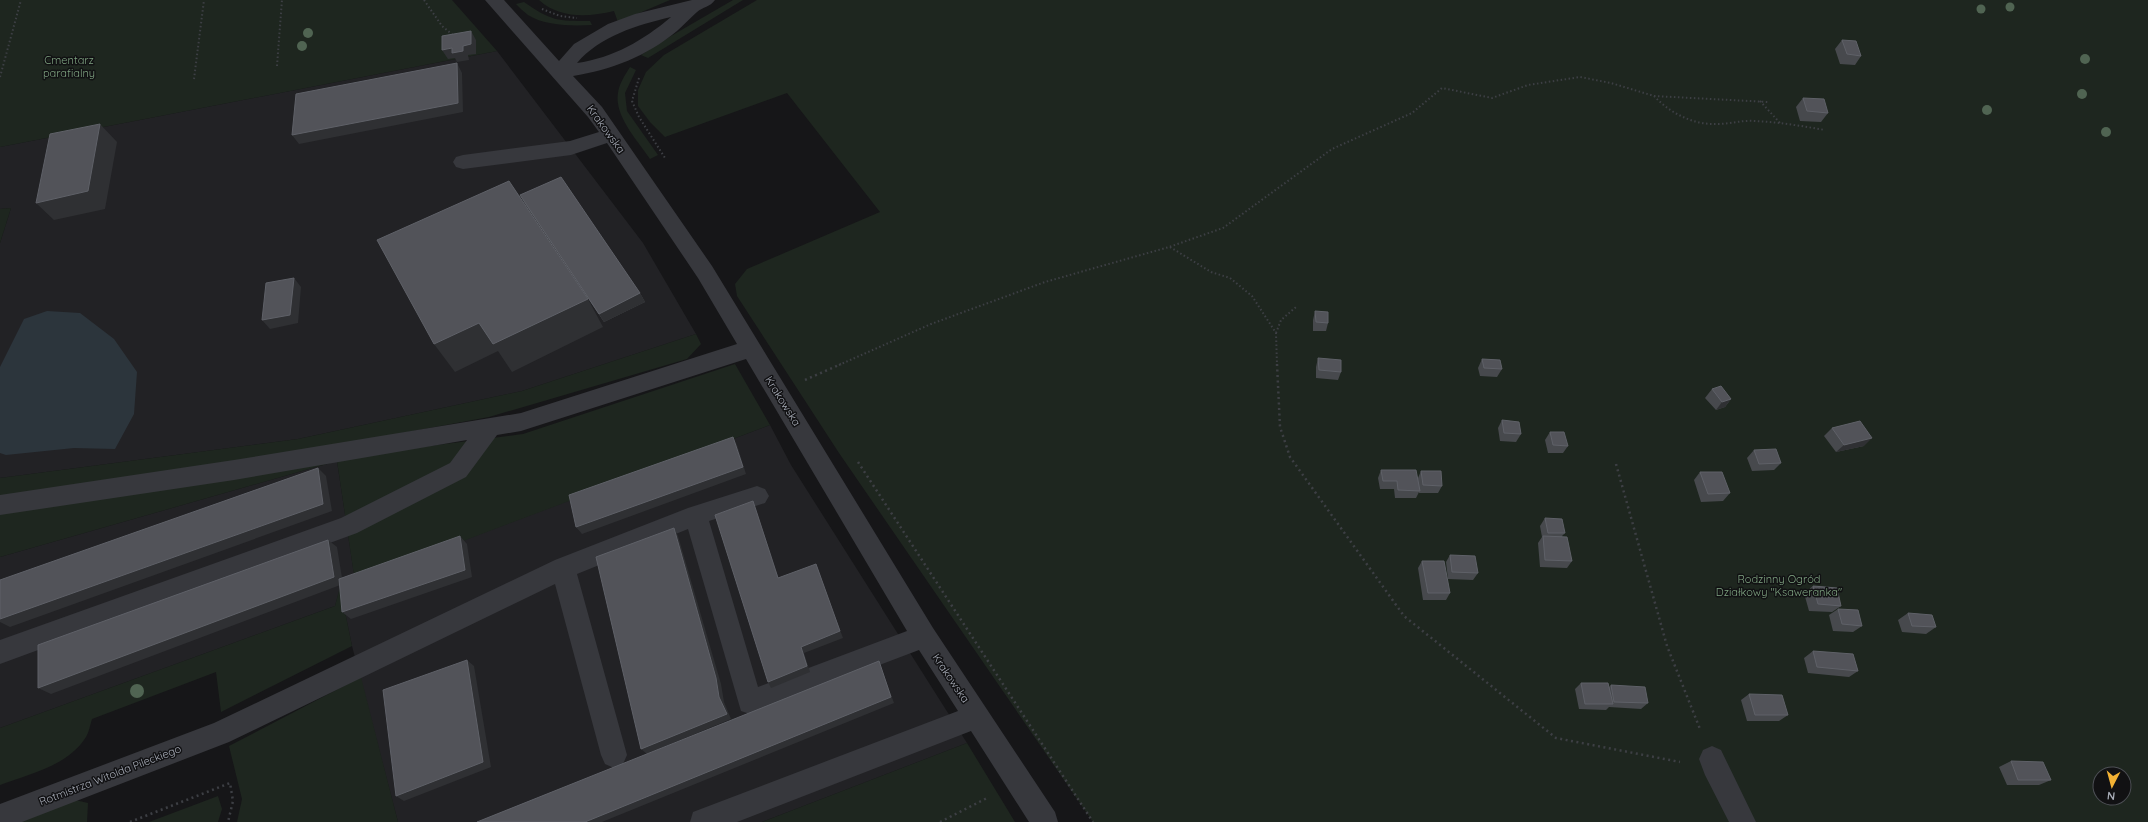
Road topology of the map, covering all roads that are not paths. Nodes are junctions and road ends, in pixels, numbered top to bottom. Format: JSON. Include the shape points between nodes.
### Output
{"nodes":[{"id":1,"x":494,"y":0,"type":"edge"},
{"id":2,"x":699,"y":3,"type":"edge"},
{"id":3,"x":560,"y":72,"type":"junction"},
{"id":4,"x":611,"y":135,"type":"junction"},
{"id":5,"x":462,"y":162,"type":"dead end"},
{"id":6,"x":750,"y":349,"type":"junction"},
{"id":7,"x":490,"y":428,"type":"junction"},
{"id":8,"x":757,"y":496,"type":"dead end"},
{"id":9,"x":0,"y":505,"type":"edge"},
{"id":10,"x":696,"y":515,"type":"junction"},
{"id":11,"x":563,"y":568,"type":"junction"},
{"id":12,"x":924,"y":636,"type":"junction"},
{"id":13,"x":0,"y":652,"type":"edge"},
{"id":14,"x":977,"y":716,"type":"junction"},
{"id":15,"x":614,"y":755,"type":"dead end"},
{"id":16,"x":1713,"y":763,"type":"road end"},
{"id":17,"x":0,"y":817,"type":"edge"},
{"id":18,"x":703,"y":822,"type":"edge"},
{"id":19,"x":1044,"y":822,"type":"edge"},
{"id":20,"x":1743,"y":822,"type":"edge"}],
"edges":[{"from":1,"to":3,"type":"street","name":"Krakowska"},
{"from":2,"to":3,"type":"street","via":[[633,52],[595,66]]},
{"from":2,"to":3,"type":"street","via":[[640,18],[614,28],[580,48]]},
{"from":3,"to":4,"type":"street","name":"Krakowska","via":[[595,112]]},
{"from":4,"to":5,"type":"street","via":[[571,148]]},
{"from":4,"to":6,"type":"street","name":"Krakowska","via":[[705,272]]},
{"from":6,"to":7,"type":"street","via":[[521,422]]},
{"from":6,"to":12,"type":"street","name":"Krakowska","via":[[815,452]]},
{"from":7,"to":9,"type":"street","via":[[242,469]]},
{"from":7,"to":13,"type":"street","via":[[458,470],[349,526]]},
{"from":8,"to":10,"type":"street","name":"Rotmistrza Witolda Pileckiego"},
{"from":10,"to":11,"type":"street","name":"Rotmistrza Witolda Pileckiego"},
{"from":10,"to":12,"type":"street","via":[[750,702]]},
{"from":11,"to":15,"type":"street"},
{"from":11,"to":17,"type":"street","name":"Rotmistrza Witolda Pileckiego","via":[[220,733]]},
{"from":12,"to":14,"type":"street","name":"Krakowska"},
{"from":14,"to":18,"type":"street"},
{"from":14,"to":19,"type":"street","name":"Krakowska"},
{"from":16,"to":20,"type":"street"}]}
